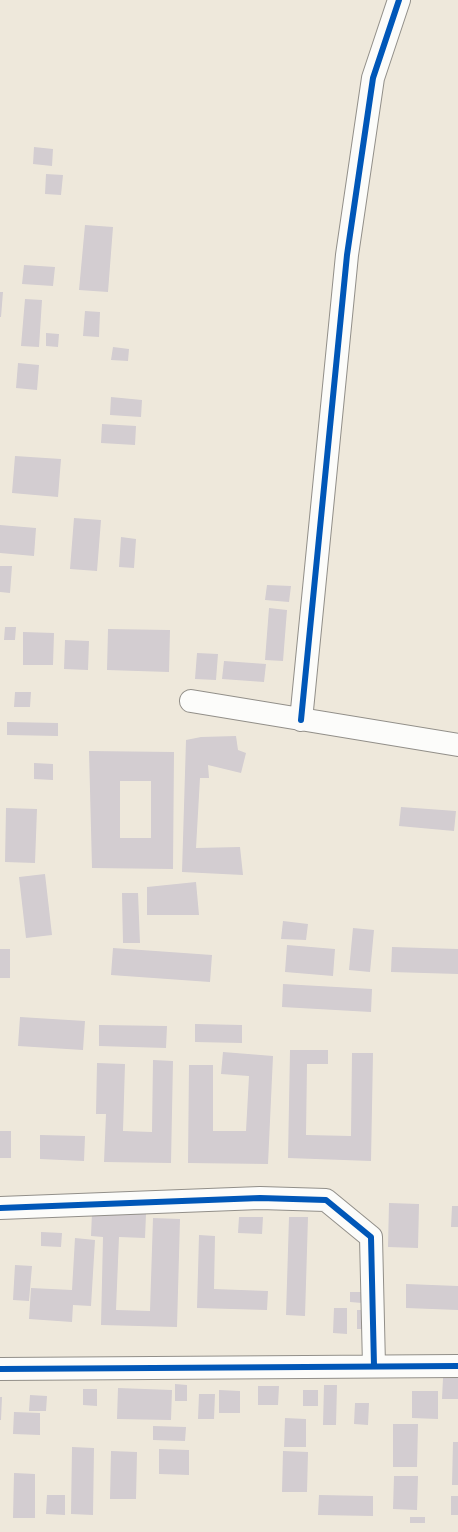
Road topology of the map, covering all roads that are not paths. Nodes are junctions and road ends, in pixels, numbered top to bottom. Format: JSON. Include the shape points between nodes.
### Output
{"nodes":[{"id":1,"x":399,"y":0,"type":"edge"},
{"id":2,"x":191,"y":701,"type":"dead end"},
{"id":3,"x":301,"y":720,"type":"junction"},
{"id":4,"x":458,"y":745,"type":"edge"},
{"id":5,"x":0,"y":1208,"type":"edge"},
{"id":6,"x":374,"y":1366,"type":"junction"},
{"id":7,"x":458,"y":1366,"type":"edge"},
{"id":8,"x":0,"y":1369,"type":"edge"}],
"edges":[{"from":1,"to":3,"type":"street","via":[[373,78],[347,255]]},
{"from":2,"to":3,"type":"street"},
{"from":3,"to":4,"type":"street"},
{"from":5,"to":6,"type":"street","via":[[260,1198],[326,1200],[371,1237]]},
{"from":6,"to":7,"type":"street"},
{"from":6,"to":8,"type":"street"}]}
